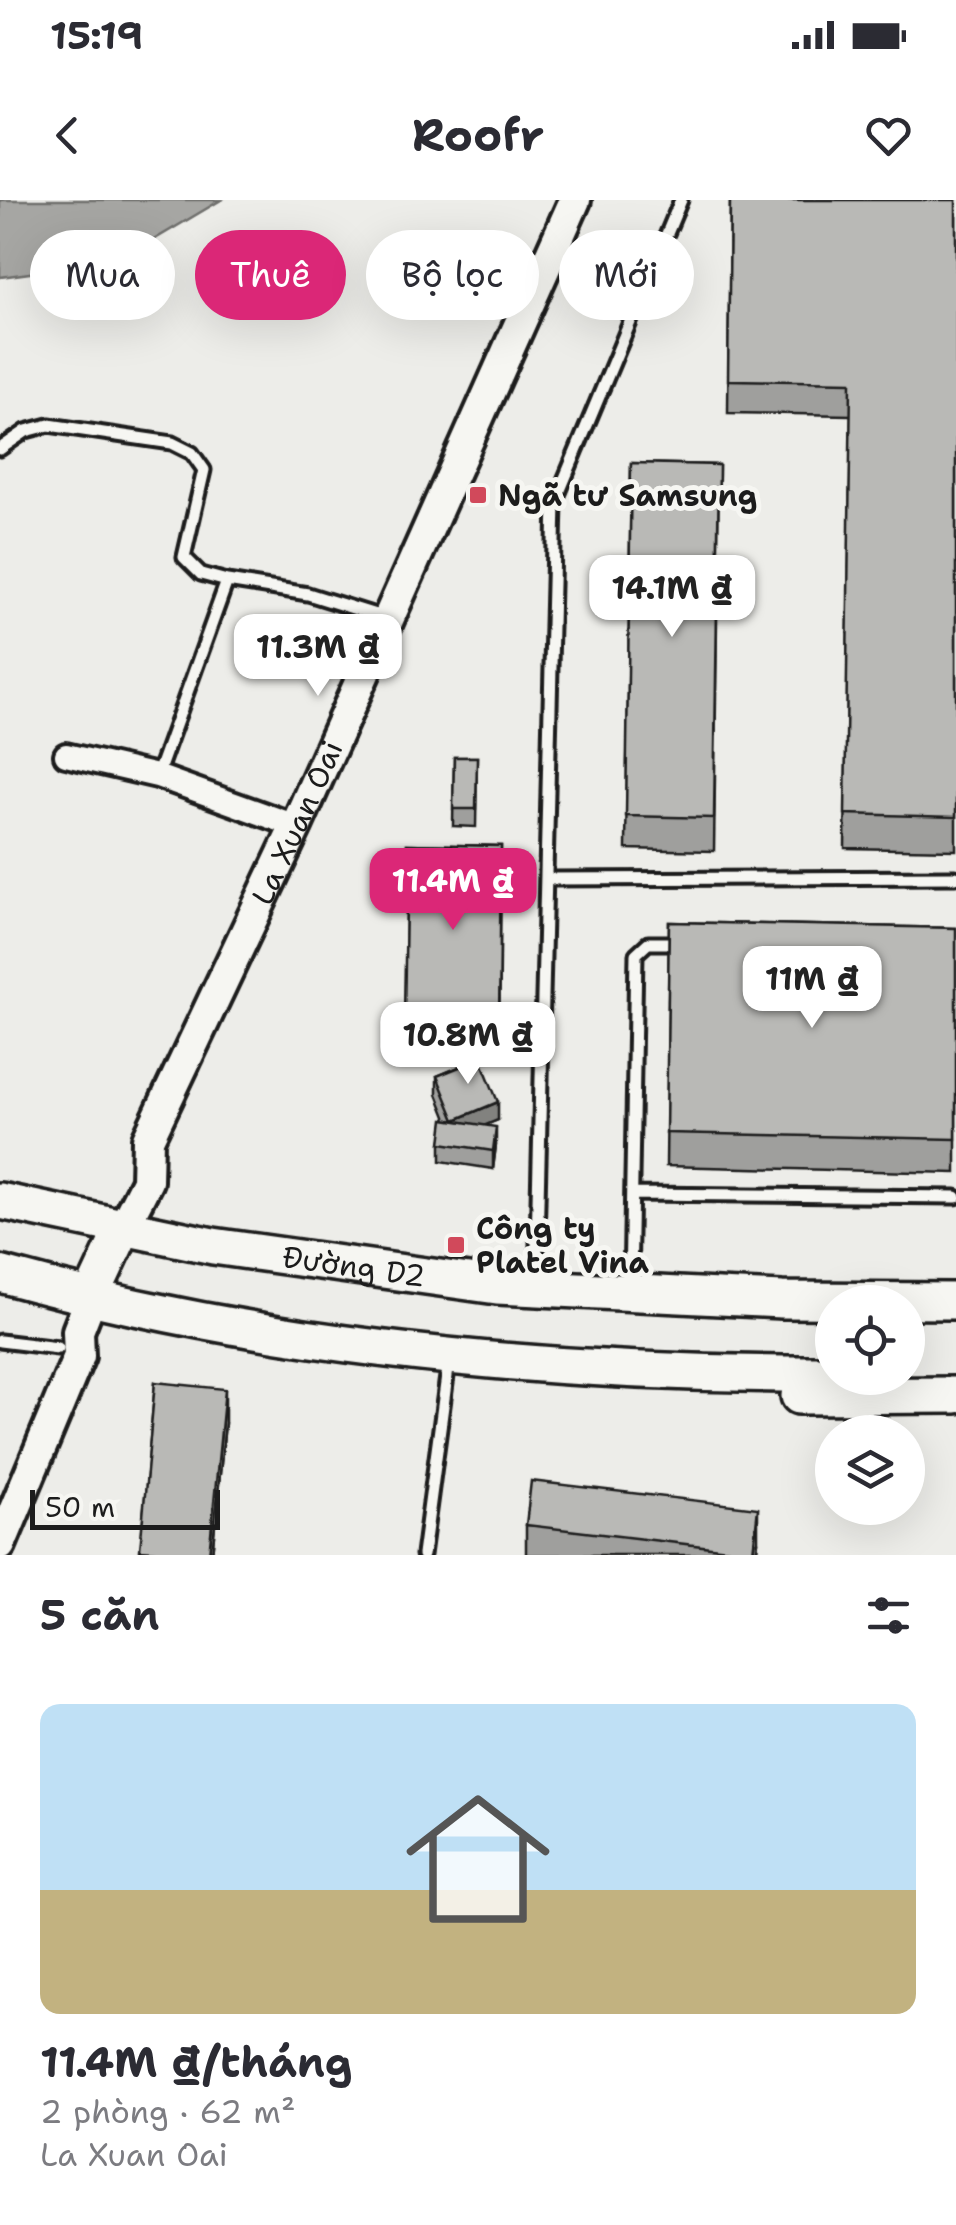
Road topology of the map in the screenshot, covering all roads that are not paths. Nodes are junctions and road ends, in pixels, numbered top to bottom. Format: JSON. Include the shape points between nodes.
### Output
{"nodes":[{"id":1,"x":575,"y":200,"type":"edge"},
{"id":2,"x":682,"y":200,"type":"edge"},
{"id":3,"x":0,"y":448,"type":"edge"},
{"id":4,"x":227,"y":581,"type":"junction"},
{"id":5,"x":385,"y":618,"type":"junction"},
{"id":6,"x":66,"y":755,"type":"dead end"},
{"id":7,"x":157,"y":776,"type":"junction"},
{"id":8,"x":296,"y":826,"type":"junction"},
{"id":9,"x":956,"y":877,"type":"edge"},
{"id":10,"x":547,"y":879,"type":"junction"},
{"id":11,"x":706,"y":944,"type":"edge"},
{"id":12,"x":0,"y":1184,"type":"edge"},
{"id":13,"x":634,"y":1194,"type":"junction"},
{"id":14,"x":956,"y":1197,"type":"edge"},
{"id":15,"x":0,"y":1201,"type":"edge"},
{"id":16,"x":52,"y":1212,"type":"junction"},
{"id":17,"x":125,"y":1224,"type":"junction"},
{"id":18,"x":956,"y":1281,"type":"edge"},
{"id":19,"x":10,"y":1282,"type":"edge"},
{"id":20,"x":536,"y":1290,"type":"junction"},
{"id":21,"x":646,"y":1292,"type":"junction"},
{"id":22,"x":92,"y":1295,"type":"junction"},
{"id":23,"x":956,"y":1300,"type":"edge"},
{"id":24,"x":0,"y":1341,"type":"edge"},
{"id":25,"x":58,"y":1348,"type":"dead end"},
{"id":26,"x":450,"y":1357,"type":"junction"},
{"id":27,"x":501,"y":1360,"type":"junction"},
{"id":28,"x":815,"y":1373,"type":"edge"},
{"id":29,"x":956,"y":1373,"type":"edge"},
{"id":30,"x":925,"y":1374,"type":"edge"},
{"id":31,"x":956,"y":1395,"type":"edge"},
{"id":32,"x":0,"y":1544,"type":"edge"},
{"id":33,"x":423,"y":1555,"type":"edge"}],
"edges":[{"from":1,"to":5,"type":"main road","name":"La Xuan Oai"},
{"from":2,"to":10,"type":"lane","via":[[556,502]]},
{"from":3,"to":4,"type":"lane","via":[[48,425],[182,446],[204,476],[184,556],[201,574]]},
{"from":4,"to":5,"type":"lane","via":[[308,594]]},
{"from":4,"to":7,"type":"lane"},
{"from":5,"to":8,"type":"main road","name":"La Xuan Oai"},
{"from":6,"to":7,"type":"street"},
{"from":7,"to":8,"type":"street"},
{"from":8,"to":17,"type":"main road","name":"La Xuan Oai","via":[[148,1139],[147,1181]]},
{"from":9,"to":10,"type":"lane"},
{"from":10,"to":20,"type":"lane"},
{"from":11,"to":13,"type":"lane","via":[[648,943],[636,954]]},
{"from":12,"to":16,"type":"main road","name":"Đường D2"},
{"from":13,"to":14,"type":"lane"},
{"from":13,"to":21,"type":"lane"},
{"from":15,"to":16,"type":"main road","name":"Đường D2"},
{"from":16,"to":17,"type":"main road","name":"Đường D2"},
{"from":17,"to":20,"type":"main road","name":"Đường D2","via":[[213,1246]]},
{"from":17,"to":22,"type":"main road"},
{"from":18,"to":21,"type":"main road","name":"Đường D2","via":[[704,1276]]},
{"from":19,"to":22,"type":"main road"},
{"from":20,"to":21,"type":"main road","name":"Đường D2"},
{"from":21,"to":23,"type":"main road","name":"Đường D2"},
{"from":22,"to":26,"type":"main road"},
{"from":22,"to":32,"type":"main road","via":[[78,1331],[79,1356]]},
{"from":24,"to":25,"type":"lane"},
{"from":26,"to":27,"type":"main road"},
{"from":26,"to":33,"type":"lane"},
{"from":27,"to":28,"type":"main road"},
{"from":27,"to":31,"type":"main road","via":[[532,1383],[782,1396]]},
{"from":29,"to":30,"type":"main road"}]}
